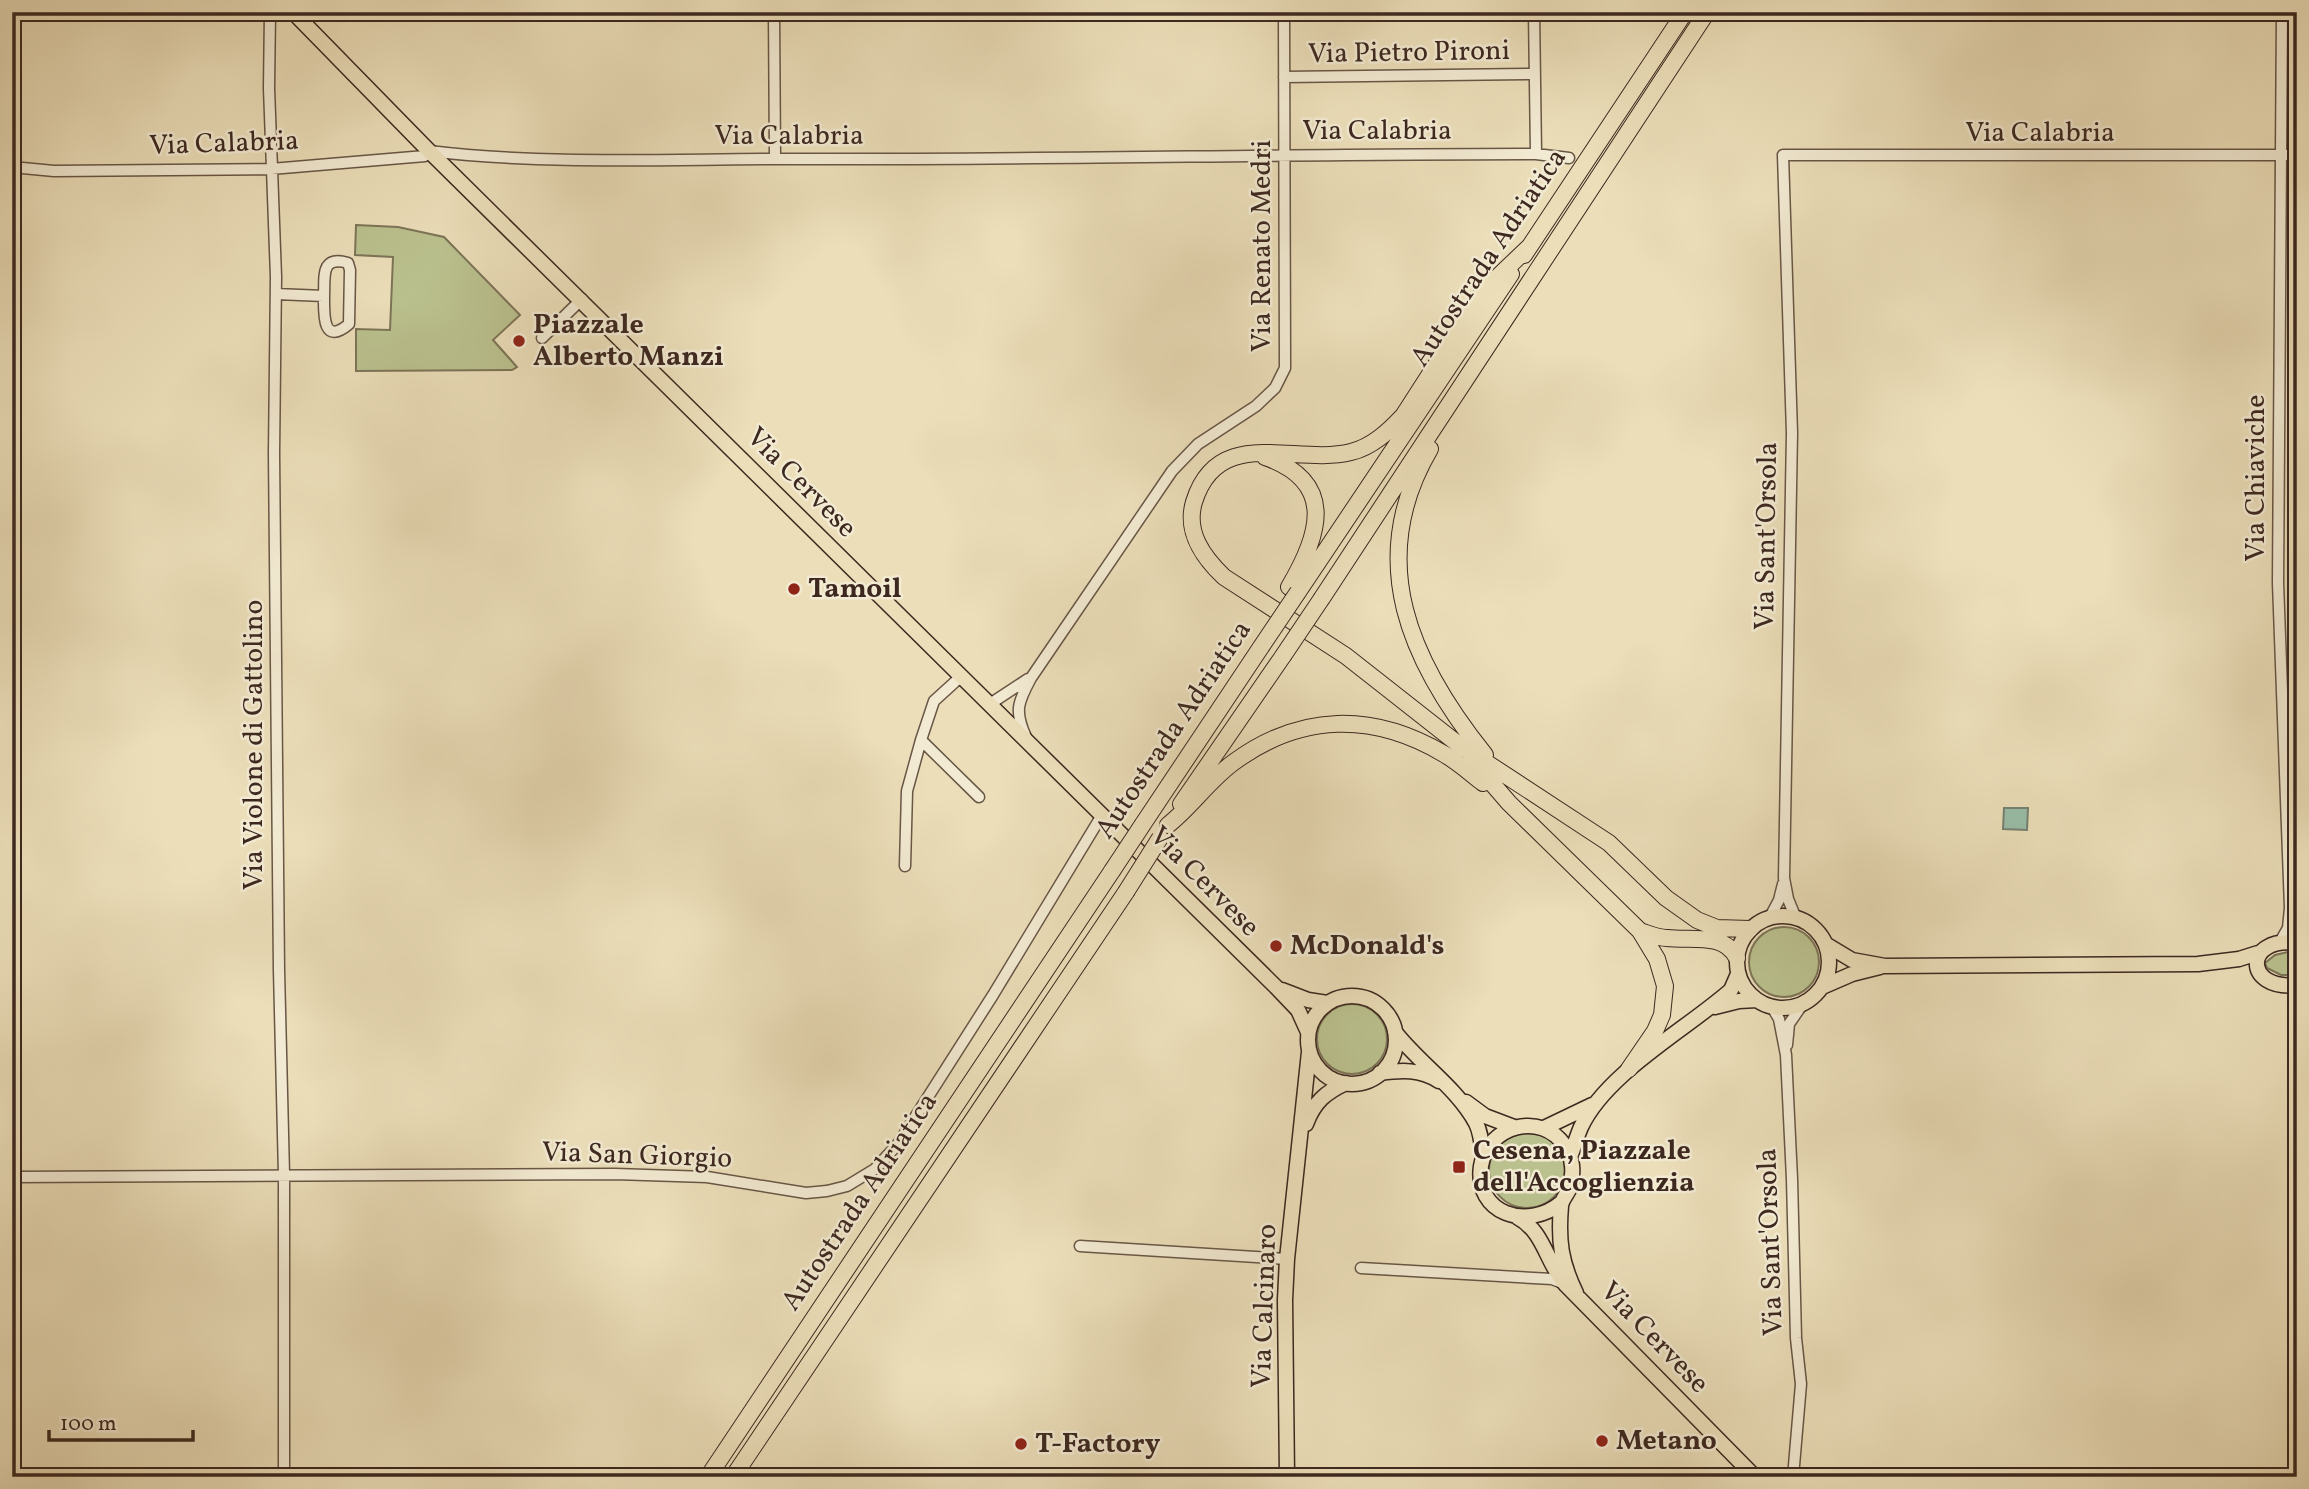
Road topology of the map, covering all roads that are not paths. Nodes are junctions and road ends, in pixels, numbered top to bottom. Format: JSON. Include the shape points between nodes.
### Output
{"nodes":[{"id":1,"x":270,"y":12,"type":"edge"},
{"id":2,"x":293,"y":12,"type":"edge"},
{"id":3,"x":774,"y":12,"type":"edge"},
{"id":4,"x":1284,"y":12,"type":"edge"},
{"id":5,"x":1534,"y":12,"type":"edge"},
{"id":6,"x":1685,"y":12,"type":"edge"},
{"id":7,"x":1707,"y":12,"type":"edge"},
{"id":8,"x":2282,"y":12,"type":"edge"},
{"id":9,"x":1534,"y":75,"type":"junction"},
{"id":10,"x":1284,"y":78,"type":"junction"},
{"id":11,"x":429,"y":151,"type":"junction"},
{"id":12,"x":1285,"y":154,"type":"junction"},
{"id":13,"x":1536,"y":154,"type":"junction"},
{"id":14,"x":1783,"y":155,"type":"joint"},
{"id":15,"x":2280,"y":155,"type":"junction"},
{"id":16,"x":2297,"y":155,"type":"edge"},
{"id":17,"x":1569,"y":158,"type":"dead end"},
{"id":18,"x":775,"y":159,"type":"junction"},
{"id":19,"x":12,"y":167,"type":"edge"},
{"id":20,"x":271,"y":169,"type":"junction"},
{"id":21,"x":1529,"y":247,"type":"junction"},
{"id":22,"x":276,"y":294,"type":"junction"},
{"id":23,"x":324,"y":296,"type":"junction"},
{"id":24,"x":582,"y":299,"type":"junction"},
{"id":25,"x":542,"y":338,"type":"dead end"},
{"id":26,"x":1476,"y":361,"type":"junction"},
{"id":27,"x":1252,"y":453,"type":"junction"},
{"id":28,"x":1294,"y":589,"type":"junction"},
{"id":29,"x":963,"y":678,"type":"junction"},
{"id":30,"x":1031,"y":678,"type":"junction"},
{"id":31,"x":990,"y":704,"type":"junction"},
{"id":32,"x":921,"y":740,"type":"junction"},
{"id":33,"x":1027,"y":740,"type":"junction"},
{"id":34,"x":1458,"y":744,"type":"junction"},
{"id":35,"x":1496,"y":769,"type":"junction"},
{"id":36,"x":979,"y":797,"type":"dead end"},
{"id":37,"x":1509,"y":803,"type":"junction"},
{"id":38,"x":1102,"y":815,"type":"junction"},
{"id":39,"x":1164,"y":832,"type":"junction"},
{"id":40,"x":905,"y":866,"type":"dead end"},
{"id":41,"x":1784,"y":878,"type":"junction"},
{"id":42,"x":2290,"y":908,"type":"junction"},
{"id":43,"x":1795,"y":916,"type":"junction"},
{"id":44,"x":1770,"y":917,"type":"junction"},
{"id":45,"x":1750,"y":929,"type":"junction"},
{"id":46,"x":1640,"y":931,"type":"junction"},
{"id":47,"x":2297,"y":941,"type":"edge"},
{"id":48,"x":2280,"y":943,"type":"junction"},
{"id":49,"x":1827,"y":945,"type":"junction"},
{"id":50,"x":2258,"y":953,"type":"junction"},
{"id":51,"x":2198,"y":964,"type":"junction"},
{"id":52,"x":1737,"y":966,"type":"junction"},
{"id":53,"x":1885,"y":966,"type":"junction"},
{"id":54,"x":2259,"y":974,"type":"junction"},
{"id":55,"x":1276,"y":987,"type":"junction"},
{"id":56,"x":1822,"y":987,"type":"junction"},
{"id":57,"x":2294,"y":989,"type":"edge"},
{"id":58,"x":1757,"y":1000,"type":"junction"},
{"id":59,"x":1327,"y":1003,"type":"junction"},
{"id":60,"x":1802,"y":1004,"type":"junction"},
{"id":61,"x":1772,"y":1007,"type":"junction"},
{"id":62,"x":1704,"y":1010,"type":"junction"},
{"id":63,"x":1395,"y":1031,"type":"junction"},
{"id":64,"x":1308,"y":1032,"type":"junction"},
{"id":65,"x":1310,"y":1052,"type":"junction"},
{"id":66,"x":1786,"y":1055,"type":"junction"},
{"id":67,"x":1629,"y":1069,"type":"junction"},
{"id":68,"x":1380,"y":1073,"type":"junction"},
{"id":69,"x":1346,"y":1083,"type":"junction"},
{"id":70,"x":1451,"y":1090,"type":"junction"},
{"id":71,"x":1596,"y":1103,"type":"junction"},
{"id":72,"x":1514,"y":1127,"type":"junction"},
{"id":73,"x":1544,"y":1128,"type":"junction"},
{"id":74,"x":1302,"y":1138,"type":"junction"},
{"id":75,"x":1483,"y":1156,"type":"junction"},
{"id":76,"x":1570,"y":1157,"type":"junction"},
{"id":77,"x":284,"y":1175,"type":"junction"},
{"id":78,"x":12,"y":1177,"type":"edge"},
{"id":79,"x":1562,"y":1202,"type":"junction"},
{"id":80,"x":1517,"y":1217,"type":"junction"},
{"id":81,"x":1080,"y":1246,"type":"dead end"},
{"id":82,"x":1287,"y":1259,"type":"junction"},
{"id":83,"x":1549,"y":1262,"type":"junction"},
{"id":84,"x":1361,"y":1268,"type":"dead end"},
{"id":85,"x":1535,"y":1279,"type":"junction"},
{"id":86,"x":1571,"y":1289,"type":"junction"},
{"id":87,"x":2297,"y":1383,"type":"edge"},
{"id":88,"x":284,"y":1477,"type":"edge"},
{"id":89,"x":708,"y":1477,"type":"edge"},
{"id":90,"x":733,"y":1477,"type":"edge"},
{"id":91,"x":1287,"y":1477,"type":"edge"},
{"id":92,"x":1755,"y":1477,"type":"edge"},
{"id":93,"x":1793,"y":1477,"type":"edge"},
{"id":94,"x":2295,"y":1477,"type":"edge"}],
"edges":[{"from":1,"to":20,"type":"street","name":"Via Violone di Gattolino"},
{"from":2,"to":11,"type":"main road","name":"Via Cervese"},
{"from":3,"to":18,"type":"street"},
{"from":4,"to":10,"type":"street","name":"Via Renato Medri"},
{"from":5,"to":9,"type":"street"},
{"from":6,"to":21,"type":"highway","name":"Autostrada Adriatica"},
{"from":7,"to":26,"type":"highway","name":"Autostrada Adriatica"},
{"from":8,"to":15,"type":"street","name":"Via Chiaviche"},
{"from":9,"to":10,"type":"street","name":"Via Pietro Pironi"},
{"from":9,"to":13,"type":"street"},
{"from":10,"to":12,"type":"street","name":"Via Renato Medri"},
{"from":11,"to":18,"type":"street","name":"Via Calabria","via":[[481,157]]},
{"from":11,"to":20,"type":"street","name":"Via Calabria","via":[[425,156]]},
{"from":11,"to":24,"type":"main road","name":"Via Cervese"},
{"from":12,"to":13,"type":"street","name":"Via Calabria"},
{"from":12,"to":18,"type":"street","name":"Via Calabria"},
{"from":12,"to":30,"type":"street","name":"Via Renato Medri","via":[[1285,368],[1275,388],[1256,406],[1198,444],[1172,471]]},
{"from":13,"to":17,"type":"street","name":"Via Calabria"},
{"from":14,"to":15,"type":"street","name":"Via Calabria"},
{"from":14,"to":41,"type":"street","name":"Via Sant'Orsola","via":[[1792,433]]},
{"from":15,"to":16,"type":"street","name":"Via Calabria"},
{"from":15,"to":42,"type":"street","name":"Via Chiaviche","via":[[2278,583]]},
{"from":19,"to":20,"type":"street","name":"Via Calabria","via":[[54,171]]},
{"from":20,"to":22,"type":"street","name":"Via Violone di Gattolino"},
{"from":21,"to":27,"type":"highway","via":[[1485,290],[1403,416],[1387,433],[1354,451],[1327,456]]},
{"from":21,"to":28,"type":"highway","name":"Autostrada Adriatica"},
{"from":22,"to":23,"type":"street"},
{"from":22,"to":77,"type":"street","name":"Via Violone di Gattolino"},
{"from":23,"to":23,"type":"street","via":[[326,328],[343,329],[349,324],[348,263],[339,261],[325,267]]},
{"from":24,"to":25,"type":"street"},
{"from":24,"to":29,"type":"main road","name":"Via Cervese"},
{"from":26,"to":35,"type":"highway","via":[[1469,383],[1408,496],[1398,574],[1418,652],[1438,692]]},
{"from":26,"to":39,"type":"highway","name":"Autostrada Adriatica","bridge":true},
{"from":27,"to":28,"type":"highway","via":[[1282,463],[1295,473],[1315,505],[1312,542]]},
{"from":27,"to":34,"type":"highway","via":[[1216,465],[1198,490],[1192,510],[1193,531],[1210,564],[1346,656]]},
{"from":28,"to":89,"type":"highway","name":"Autostrada Adriatica","bridge":true,"via":[[1112,872]]},
{"from":29,"to":31,"type":"main road","name":"Via Cervese"},
{"from":29,"to":32,"type":"street","via":[[934,701]]},
{"from":30,"to":31,"type":"street","name":"Via Renato Medri"},
{"from":30,"to":33,"type":"street","name":"Via Renato Medri","via":[[1018,709]]},
{"from":31,"to":33,"type":"main road","name":"Via Cervese"},
{"from":32,"to":36,"type":"street"},
{"from":32,"to":40,"type":"street","via":[[907,791]]},
{"from":33,"to":38,"type":"main road","name":"Via Cervese"},
{"from":34,"to":35,"type":"highway"},
{"from":34,"to":37,"type":"highway"},
{"from":35,"to":45,"type":"highway","via":[[1609,843],[1666,898],[1697,920],[1717,928]]},
{"from":37,"to":39,"type":"highway","via":[[1445,754],[1413,738],[1344,722],[1286,732],[1257,747],[1224,770]]},
{"from":37,"to":46,"type":"highway"},
{"from":38,"to":55,"type":"main road","name":"Via Cervese"},
{"from":38,"to":77,"type":"street","name":"Via San Giorgio","via":[[898,1144],[875,1169],[847,1185],[806,1193],[707,1177]]},
{"from":39,"to":90,"type":"highway","name":"Autostrada Adriatica","bridge":true},
{"from":41,"to":43,"type":"street","name":"Via Sant'Orsola"},
{"from":41,"to":44,"type":"street"},
{"from":42,"to":47,"type":"street"},
{"from":42,"to":48,"type":"street","name":"Via Chiaviche","via":[[2288,928]]},
{"from":43,"to":44,"type":"main road"},
{"from":43,"to":49,"type":"main road","via":[[1814,927]]},
{"from":44,"to":45,"type":"main road"},
{"from":45,"to":52,"type":"main road","via":[[1739,947]]},
{"from":46,"to":52,"type":"highway","via":[[1726,944]]},
{"from":46,"to":67,"type":"highway","via":[[1662,972],[1665,1001],[1655,1031]]},
{"from":47,"to":48,"type":"main road"},
{"from":48,"to":50,"type":"main road"},
{"from":49,"to":53,"type":"main road","via":[[1852,960]]},
{"from":49,"to":56,"type":"main road","via":[[1829,966]]},
{"from":50,"to":51,"type":"main road"},
{"from":50,"to":54,"type":"main road"},
{"from":51,"to":53,"type":"main road"},
{"from":51,"to":54,"type":"main road"},
{"from":52,"to":58,"type":"main road","via":[[1748,993]]},
{"from":52,"to":62,"type":"main road","via":[[1731,990]]},
{"from":53,"to":56,"type":"main road"},
{"from":54,"to":57,"type":"main road"},
{"from":55,"to":59,"type":"main road","name":"Via Cervese"},
{"from":55,"to":64,"type":"main road","name":"Via Cervese","via":[[1298,1010]]},
{"from":56,"to":60,"type":"main road"},
{"from":58,"to":61,"type":"main road"},
{"from":58,"to":62,"type":"main road"},
{"from":59,"to":63,"type":"main road","via":[[1351,996],[1374,1002]]},
{"from":59,"to":64,"type":"main road"},
{"from":60,"to":61,"type":"main road"},
{"from":60,"to":66,"type":"street","via":[[1789,1024]]},
{"from":61,"to":66,"type":"street","name":"Via Sant'Orsola"},
{"from":62,"to":67,"type":"main road"},
{"from":63,"to":68,"type":"main road","via":[[1393,1054]]},
{"from":63,"to":70,"type":"main road"},
{"from":64,"to":65,"type":"main road"},
{"from":65,"to":69,"type":"main road","via":[[1323,1073]]},
{"from":65,"to":74,"type":"main road","name":"Via Calcinaro"},
{"from":66,"to":93,"type":"street","name":"Via Sant'Orsola","via":[[1801,1384]]},
{"from":67,"to":71,"type":"main road"},
{"from":68,"to":69,"type":"main road","via":[[1364,1082]]},
{"from":68,"to":70,"type":"main road","via":[[1419,1072]]},
{"from":69,"to":74,"type":"main road","name":"Via Calcinaro","via":[[1318,1100]]},
{"from":70,"to":72,"type":"main road","via":[[1485,1116]]},
{"from":70,"to":75,"type":"main road","via":[[1477,1124]]},
{"from":71,"to":73,"type":"main road"},
{"from":71,"to":76,"type":"main road"},
{"from":72,"to":73,"type":"main road"},
{"from":72,"to":75,"type":"main road","via":[[1490,1143]]},
{"from":73,"to":76,"type":"main road","via":[[1565,1145]]},
{"from":74,"to":82,"type":"main road","name":"Via Calcinaro"},
{"from":75,"to":80,"type":"main road","via":[[1480,1169],[1486,1194],[1501,1210]]},
{"from":76,"to":79,"type":"main road","via":[[1573,1173]]},
{"from":77,"to":78,"type":"street","name":"Via San Giorgio"},
{"from":77,"to":88,"type":"street","name":"Via Violone di Gattolino"},
{"from":79,"to":80,"type":"main road","via":[[1541,1215]]},
{"from":79,"to":86,"type":"main road","name":"Via Cervese","via":[[1561,1257]]},
{"from":80,"to":83,"type":"main road","name":"Via Cervese","via":[[1539,1236]]},
{"from":81,"to":82,"type":"street"},
{"from":82,"to":91,"type":"main road","name":"Via Calcinaro"},
{"from":83,"to":85,"type":"street"},
{"from":83,"to":86,"type":"main road","name":"Via Cervese"},
{"from":84,"to":85,"type":"street"},
{"from":85,"to":86,"type":"street","via":[[1552,1279]]},
{"from":86,"to":92,"type":"main road","name":"Via Cervese"},
{"from":87,"to":94,"type":"street"}]}
